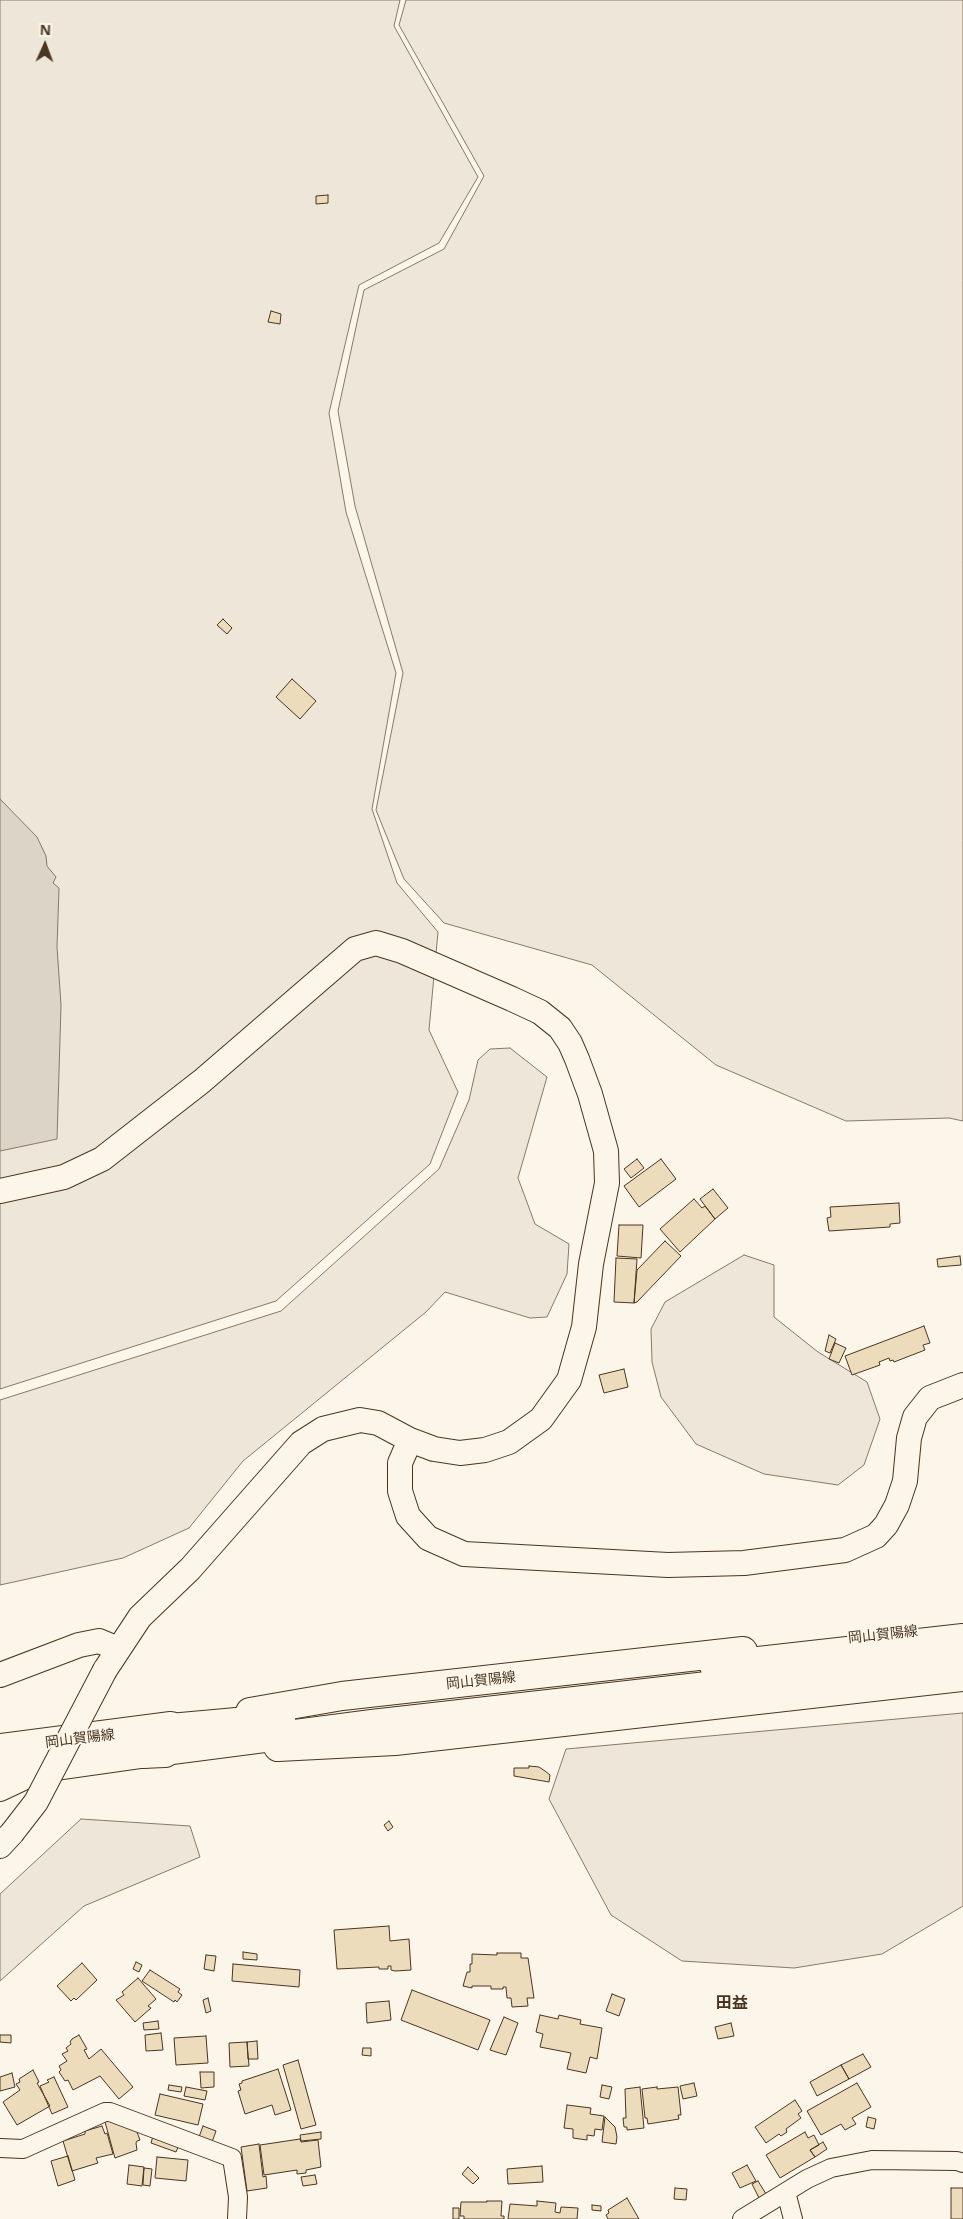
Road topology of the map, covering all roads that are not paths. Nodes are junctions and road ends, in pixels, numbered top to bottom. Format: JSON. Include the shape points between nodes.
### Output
{"nodes":[{"id":1,"x":0,"y":1191,"type":"edge"},
{"id":2,"x":963,"y":1385,"type":"edge"},
{"id":3,"x":410,"y":1440,"type":"junction"},
{"id":4,"x":963,"y":1626,"type":"edge"},
{"id":5,"x":963,"y":1638,"type":"edge"},
{"id":6,"x":118,"y":1649,"type":"junction"},
{"id":7,"x":963,"y":1657,"type":"edge"},
{"id":8,"x":0,"y":1675,"type":"edge"},
{"id":9,"x":963,"y":1677,"type":"edge"},
{"id":10,"x":145,"y":1742,"type":"junction"},
{"id":11,"x":4,"y":1746,"type":"edge"},
{"id":12,"x":42,"y":1768,"type":"junction"},
{"id":13,"x":0,"y":1774,"type":"edge"},
{"id":14,"x":0,"y":1789,"type":"edge"},
{"id":15,"x":6,"y":1840,"type":"edge"},
{"id":16,"x":0,"y":2148,"type":"edge"},
{"id":17,"x":963,"y":2163,"type":"edge"},
{"id":18,"x":786,"y":2192,"type":"junction"},
{"id":19,"x":238,"y":2219,"type":"edge"},
{"id":20,"x":742,"y":2219,"type":"edge"},
{"id":21,"x":793,"y":2219,"type":"edge"}],
"edges":[{"from":1,"to":3,"type":"street","via":[[64,1177],[102,1159],[202,1081],[355,949],[376,943],[402,951],[540,1012],[560,1028],[570,1043],[590,1094],[606,1151],[607,1183],[591,1264],[584,1327],[569,1380],[541,1419],[509,1442],[485,1450],[460,1453]]},
{"from":2,"to":3,"type":"street","via":[[930,1398],[915,1417],[909,1438],[905,1481],[897,1505],[876,1536],[845,1550],[744,1564],[668,1565],[464,1554],[428,1538],[408,1516],[400,1492],[400,1463]]},
{"from":3,"to":6,"type":"street","via":[[378,1423],[360,1420],[323,1430],[301,1443],[190,1569],[140,1617]]},
{"from":4,"to":10,"type":"main road","name":"岡山賀陽線","via":[[342,1696]]},
{"from":5,"to":10,"type":"main road","via":[[354,1711]]},
{"from":6,"to":8,"type":"street","via":[[99,1641],[79,1645]]},
{"from":6,"to":15,"type":"street","bridge":true,"via":[[36,1802]]},
{"from":7,"to":10,"type":"main road","via":[[372,1724]]},
{"from":9,"to":10,"type":"main road","name":"岡山賀陽線","via":[[395,1741]]},
{"from":10,"to":11,"type":"main road","name":"岡山賀陽線"},
{"from":10,"to":12,"type":"main road","name":"岡山賀陽線"},
{"from":12,"to":13,"type":"main road","name":"岡山賀陽線"},
{"from":12,"to":14,"type":"street"},
{"from":16,"to":19,"type":"street","via":[[24,2149],[110,2112],[232,2158]]},
{"from":17,"to":18,"type":"street","via":[[872,2160],[831,2168]]},
{"from":18,"to":20,"type":"street"},
{"from":18,"to":21,"type":"street"}]}
